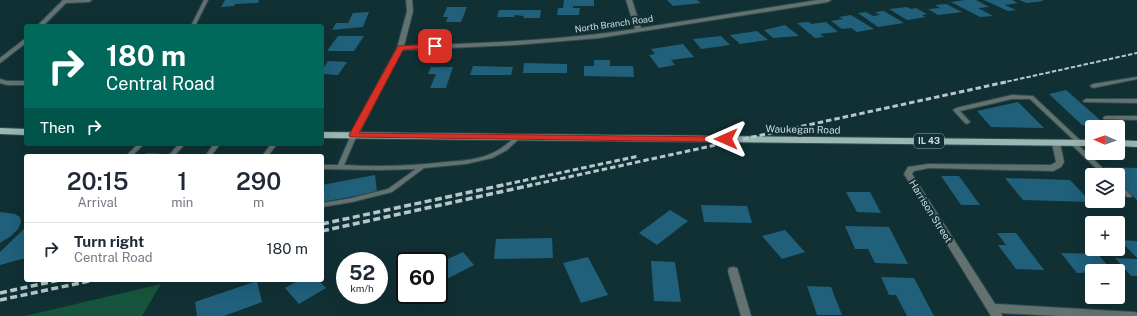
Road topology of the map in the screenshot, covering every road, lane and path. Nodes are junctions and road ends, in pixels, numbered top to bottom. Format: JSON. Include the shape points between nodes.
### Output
{"nodes":[{"id":1,"x":89,"y":0,"type":"edge"},
{"id":2,"x":206,"y":0,"type":"edge"},
{"id":3,"x":409,"y":0,"type":"edge"},
{"id":4,"x":629,"y":0,"type":"edge"},
{"id":5,"x":828,"y":0,"type":"edge"},
{"id":6,"x":65,"y":1,"type":"edge"},
{"id":7,"x":42,"y":24,"type":"edge"},
{"id":8,"x":194,"y":24,"type":"edge"},
{"id":9,"x":638,"y":30,"type":"junction"},
{"id":10,"x":24,"y":42,"type":"edge"},
{"id":11,"x":400,"y":48,"type":"junction"},
{"id":12,"x":0,"y":61,"type":"edge"},
{"id":13,"x":1137,"y":78,"type":"edge"},
{"id":14,"x":0,"y":81,"type":"edge"},
{"id":15,"x":24,"y":83,"type":"edge"},
{"id":16,"x":1094,"y":86,"type":"dead end"},
{"id":17,"x":1086,"y":101,"type":"dead end"},
{"id":18,"x":1137,"y":101,"type":"edge"},
{"id":19,"x":1106,"y":118,"type":"dead end"},
{"id":20,"x":1137,"y":118,"type":"edge"},
{"id":21,"x":967,"y":122,"type":"dead end"},
{"id":22,"x":0,"y":131,"type":"edge"},
{"id":23,"x":24,"y":132,"type":"edge"},
{"id":24,"x":324,"y":135,"type":"edge"},
{"id":25,"x":354,"y":135,"type":"junction"},
{"id":26,"x":518,"y":137,"type":"junction"},
{"id":27,"x":1056,"y":143,"type":"junction"},
{"id":28,"x":1076,"y":143,"type":"junction"},
{"id":29,"x":1085,"y":143,"type":"edge"},
{"id":30,"x":1125,"y":144,"type":"edge"},
{"id":31,"x":1137,"y":144,"type":"edge"},
{"id":32,"x":139,"y":146,"type":"edge"},
{"id":33,"x":180,"y":146,"type":"edge"},
{"id":34,"x":131,"y":154,"type":"edge"},
{"id":35,"x":173,"y":154,"type":"edge"},
{"id":36,"x":324,"y":167,"type":"edge"},
{"id":37,"x":340,"y":167,"type":"junction"},
{"id":38,"x":422,"y":167,"type":"junction"},
{"id":39,"x":1100,"y":168,"type":"edge"},
{"id":40,"x":1125,"y":192,"type":"edge"},
{"id":41,"x":1129,"y":196,"type":"dead end"},
{"id":42,"x":324,"y":205,"type":"edge"},
{"id":43,"x":733,"y":271,"type":"dead end"},
{"id":44,"x":994,"y":312,"type":"edge"},
{"id":45,"x":746,"y":316,"type":"edge"},
{"id":46,"x":1134,"y":316,"type":"edge"}],
"edges":[{"from":1,"to":6,"type":"street"},
{"from":2,"to":8,"type":"lane"},
{"from":3,"to":11,"type":"street","via":[[410,11]]},
{"from":4,"to":9,"type":"street"},
{"from":5,"to":9,"type":"street","name":"North Branch Road"},
{"from":6,"to":7,"type":"street"},
{"from":9,"to":11,"type":"street","name":"North Branch Road","via":[[552,41]]},
{"from":10,"to":12,"type":"street"},
{"from":11,"to":25,"type":"street"},
{"from":13,"to":16,"type":"lane"},
{"from":14,"to":15,"type":"street"},
{"from":17,"to":18,"type":"lane"},
{"from":19,"to":20,"type":"lane"},
{"from":21,"to":28,"type":"lane","via":[[956,110],[1012,97],[1031,97]]},
{"from":22,"to":23,"type":"main road"},
{"from":24,"to":25,"type":"main road","name":"Waukegan Road","number":"IL 43"},
{"from":25,"to":26,"type":"main road","name":"Waukegan Road","number":"IL 43"},
{"from":25,"to":37,"type":"lane"},
{"from":26,"to":27,"type":"main road","name":"Waukegan Road","number":"IL 43"},
{"from":26,"to":38,"type":"lane","via":[[511,146],[474,162]]},
{"from":27,"to":28,"type":"main road","name":"Waukegan Road","number":"IL 43"},
{"from":27,"to":44,"type":"street","name":"Harrison Street","via":[[1060,162],[1053,168],[929,166],[911,169],[908,174]]},
{"from":28,"to":29,"type":"main road","name":"Waukegan Road","number":"IL 43"},
{"from":28,"to":39,"type":"lane"},
{"from":30,"to":31,"type":"main road"},
{"from":32,"to":34,"type":"lane"},
{"from":33,"to":35,"type":"lane"},
{"from":36,"to":37,"type":"lane"},
{"from":37,"to":38,"type":"lane"},
{"from":38,"to":42,"type":"lane","via":[[390,191]]},
{"from":40,"to":41,"type":"lane"},
{"from":43,"to":45,"type":"street"},
{"from":44,"to":46,"type":"street"}]}
